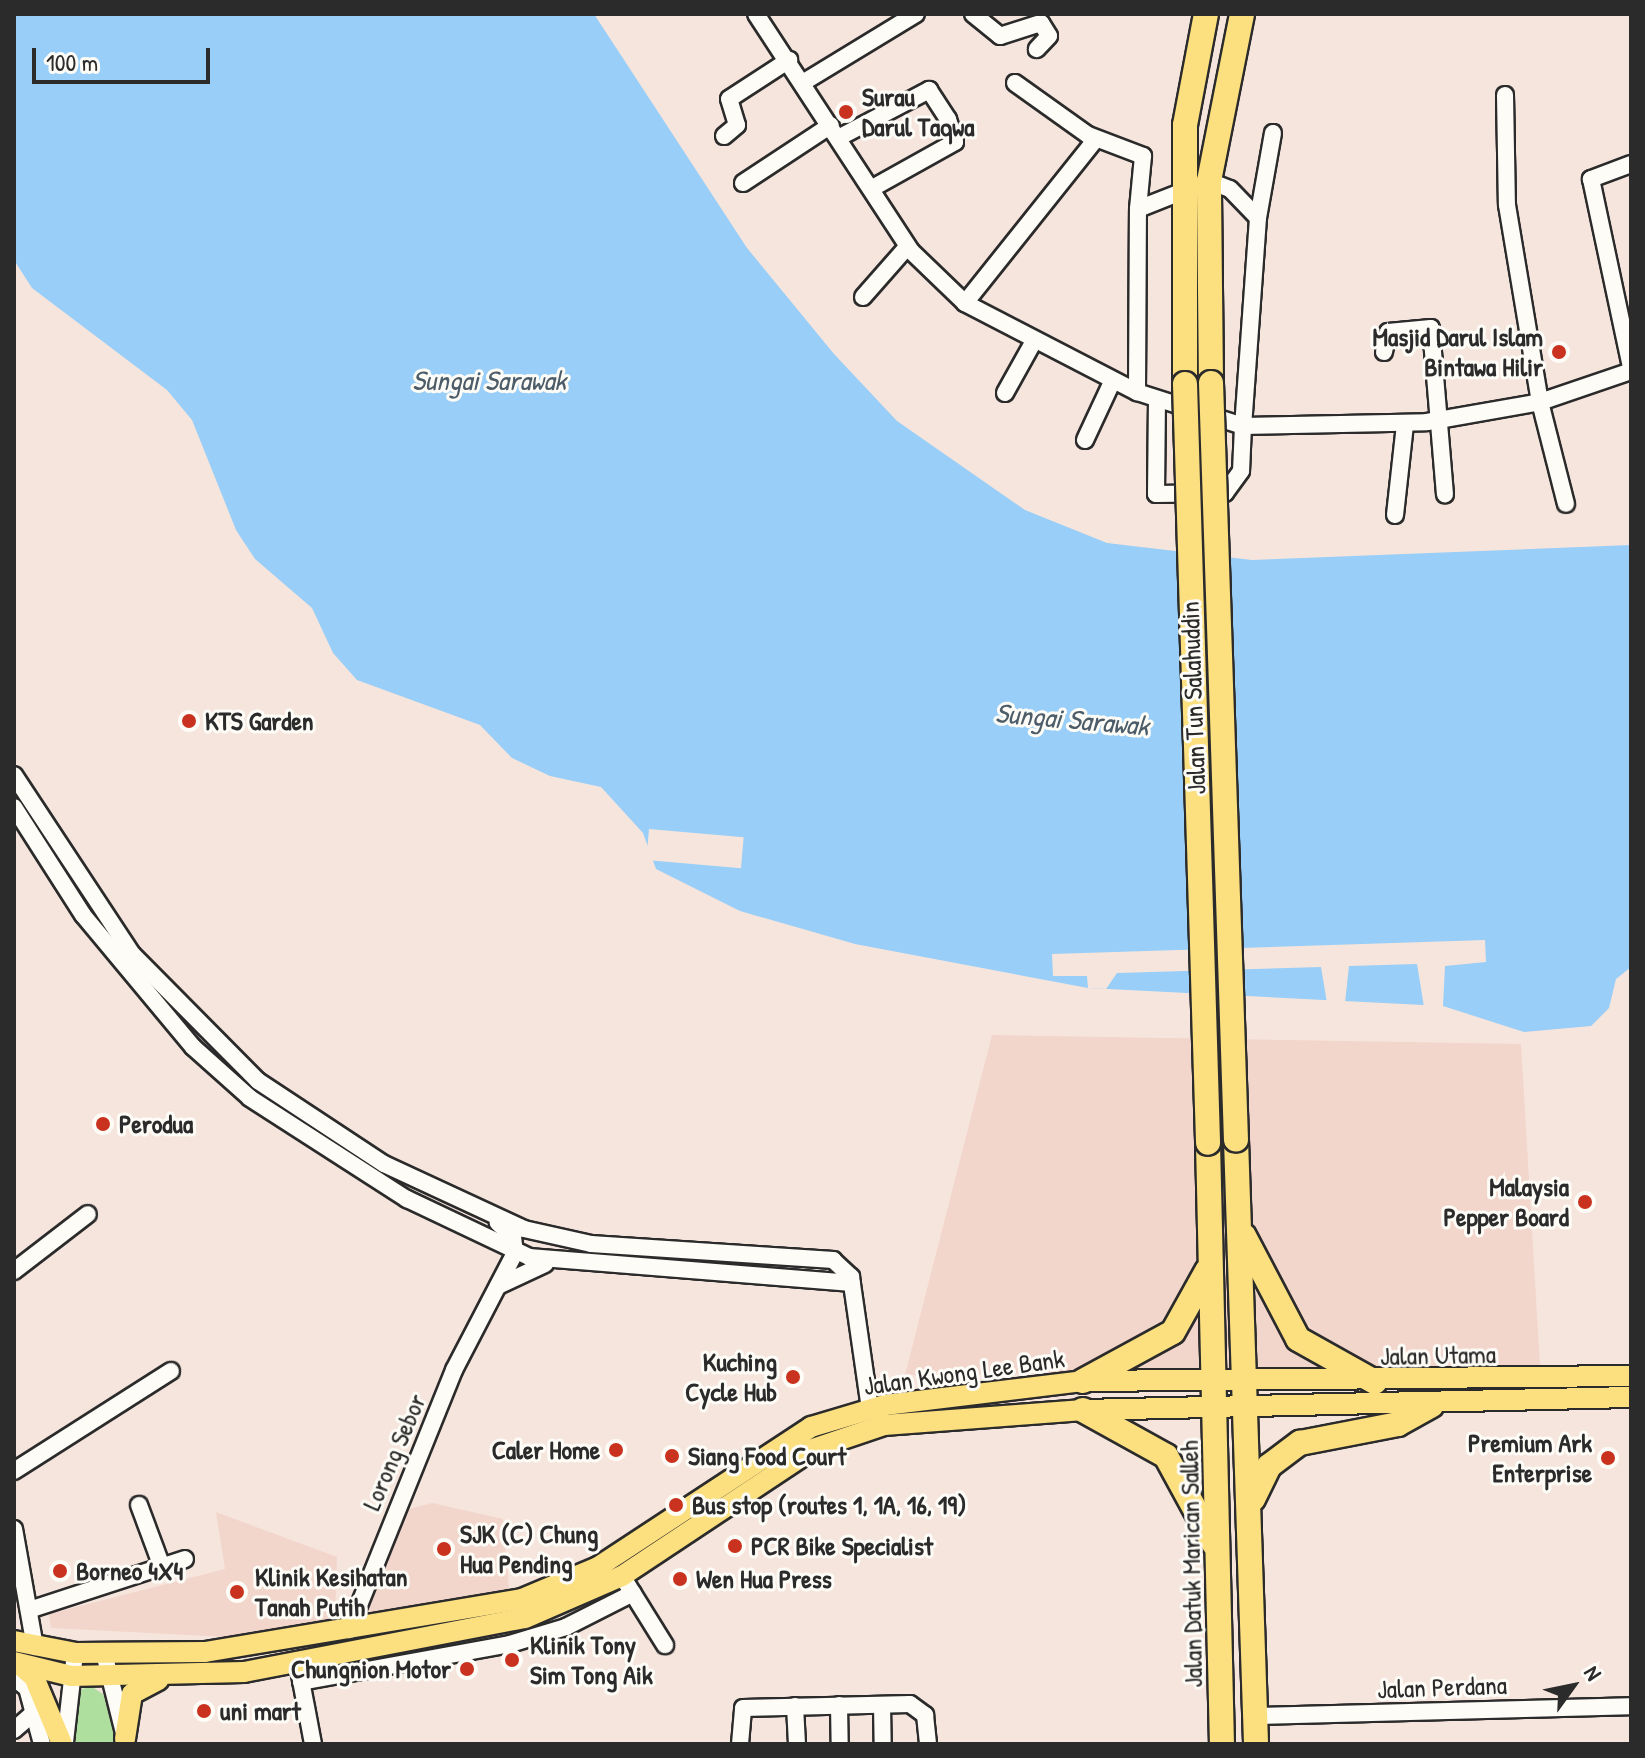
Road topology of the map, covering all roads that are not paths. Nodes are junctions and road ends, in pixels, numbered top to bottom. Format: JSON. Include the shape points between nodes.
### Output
{"nodes":[{"id":1,"x":756,"y":14,"type":"edge"},
{"id":2,"x":916,"y":14,"type":"edge"},
{"id":3,"x":973,"y":14,"type":"edge"},
{"id":4,"x":1206,"y":14,"type":"edge"},
{"id":5,"x":1242,"y":14,"type":"edge"},
{"id":6,"x":1037,"y":49,"type":"dead end"},
{"id":7,"x":789,"y":60,"type":"junction"},
{"id":8,"x":804,"y":82,"type":"junction"},
{"id":9,"x":1015,"y":83,"type":"dead end"},
{"id":10,"x":1505,"y":95,"type":"dead end"},
{"id":11,"x":836,"y":131,"type":"junction"},
{"id":12,"x":1273,"y":133,"type":"dead end"},
{"id":13,"x":724,"y":136,"type":"dead end"},
{"id":14,"x":1096,"y":139,"type":"junction"},
{"id":15,"x":1631,"y":164,"type":"edge"},
{"id":16,"x":1209,"y":181,"type":"junction"},
{"id":17,"x":743,"y":183,"type":"dead end"},
{"id":18,"x":871,"y":189,"type":"junction"},
{"id":19,"x":1181,"y":192,"type":"junction"},
{"id":20,"x":1138,"y":209,"type":"junction"},
{"id":21,"x":1258,"y":218,"type":"junction"},
{"id":22,"x":907,"y":247,"type":"junction"},
{"id":23,"x":863,"y":297,"type":"dead end"},
{"id":24,"x":965,"y":303,"type":"junction"},
{"id":25,"x":1034,"y":341,"type":"junction"},
{"id":26,"x":1384,"y":352,"type":"dead end"},
{"id":27,"x":1631,"y":369,"type":"edge"},
{"id":28,"x":1112,"y":382,"type":"junction"},
{"id":29,"x":1137,"y":392,"type":"junction"},
{"id":30,"x":1005,"y":393,"type":"dead end"},
{"id":31,"x":1540,"y":402,"type":"junction"},
{"id":32,"x":1157,"y":404,"type":"junction"},
{"id":33,"x":1443,"y":419,"type":"junction"},
{"id":34,"x":1405,"y":425,"type":"junction"},
{"id":35,"x":1243,"y":426,"type":"junction"},
{"id":36,"x":1085,"y":440,"type":"dead end"},
{"id":37,"x":1445,"y":494,"type":"dead end"},
{"id":38,"x":1566,"y":504,"type":"dead end"},
{"id":39,"x":1395,"y":515,"type":"dead end"},
{"id":40,"x":14,"y":775,"type":"edge"},
{"id":41,"x":14,"y":807,"type":"edge"},
{"id":42,"x":88,"y":1214,"type":"dead end"},
{"id":43,"x":490,"y":1218,"type":"junction"},
{"id":44,"x":1240,"y":1226,"type":"junction"},
{"id":45,"x":479,"y":1238,"type":"junction"},
{"id":46,"x":515,"y":1253,"type":"junction"},
{"id":47,"x":557,"y":1262,"type":"junction"},
{"id":48,"x":1210,"y":1264,"type":"junction"},
{"id":49,"x":14,"y":1271,"type":"edge"},
{"id":50,"x":852,"y":1283,"type":"junction"},
{"id":51,"x":487,"y":1294,"type":"junction"},
{"id":52,"x":171,"y":1371,"type":"dead end"},
{"id":53,"x":1631,"y":1376,"type":"edge"},
{"id":54,"x":1083,"y":1381,"type":"junction"},
{"id":55,"x":1375,"y":1382,"type":"junction"},
{"id":56,"x":1215,"y":1383,"type":"junction"},
{"id":57,"x":1246,"y":1383,"type":"junction"},
{"id":58,"x":1631,"y":1397,"type":"edge"},
{"id":59,"x":1431,"y":1406,"type":"junction"},
{"id":60,"x":870,"y":1409,"type":"junction"},
{"id":61,"x":1215,"y":1409,"type":"junction"},
{"id":62,"x":1083,"y":1410,"type":"junction"},
{"id":63,"x":1247,"y":1410,"type":"junction"},
{"id":64,"x":14,"y":1471,"type":"edge"},
{"id":65,"x":139,"y":1505,"type":"dead end"},
{"id":66,"x":1249,"y":1517,"type":"junction"},
{"id":67,"x":14,"y":1529,"type":"edge"},
{"id":68,"x":1219,"y":1558,"type":"junction"},
{"id":69,"x":185,"y":1559,"type":"dead end"},
{"id":70,"x":162,"y":1567,"type":"junction"},
{"id":71,"x":628,"y":1584,"type":"junction"},
{"id":72,"x":29,"y":1610,"type":"junction"},
{"id":73,"x":349,"y":1630,"type":"junction"},
{"id":74,"x":14,"y":1641,"type":"edge"},
{"id":75,"x":665,"y":1645,"type":"dead end"},
{"id":76,"x":35,"y":1647,"type":"junction"},
{"id":77,"x":75,"y":1653,"type":"junction"},
{"id":78,"x":104,"y":1653,"type":"junction"},
{"id":79,"x":16,"y":1668,"type":"edge"},
{"id":80,"x":300,"y":1672,"type":"junction"},
{"id":81,"x":107,"y":1675,"type":"junction"},
{"id":82,"x":71,"y":1676,"type":"junction"},
{"id":83,"x":170,"y":1677,"type":"junction"},
{"id":84,"x":839,"y":1705,"type":"junction"},
{"id":85,"x":882,"y":1705,"type":"junction"},
{"id":86,"x":795,"y":1706,"type":"junction"},
{"id":87,"x":1631,"y":1706,"type":"edge"},
{"id":88,"x":31,"y":1715,"type":"junction"},
{"id":89,"x":1256,"y":1716,"type":"junction"},
{"id":90,"x":14,"y":1730,"type":"edge"},
{"id":91,"x":126,"y":1742,"type":"edge"},
{"id":92,"x":42,"y":1744,"type":"edge"},
{"id":93,"x":64,"y":1744,"type":"edge"},
{"id":94,"x":313,"y":1744,"type":"edge"},
{"id":95,"x":740,"y":1744,"type":"edge"},
{"id":96,"x":797,"y":1744,"type":"edge"},
{"id":97,"x":840,"y":1744,"type":"edge"},
{"id":98,"x":883,"y":1744,"type":"edge"},
{"id":99,"x":928,"y":1744,"type":"edge"},
{"id":100,"x":1222,"y":1744,"type":"edge"},
{"id":101,"x":1256,"y":1744,"type":"edge"}],
"edges":[{"from":1,"to":7,"type":"street"},
{"from":2,"to":8,"type":"street"},
{"from":3,"to":6,"type":"street","via":[[1000,36],[1041,23],[1049,36]]},
{"from":4,"to":19,"type":"highway","name":"Jalan Tun Salahuddin","via":[[1185,125]]},
{"from":5,"to":16,"type":"highway","name":"Jalan Tun Salahuddin"},
{"from":7,"to":8,"type":"street"},
{"from":7,"to":13,"type":"street","via":[[729,99],[737,125]]},
{"from":8,"to":11,"type":"street"},
{"from":9,"to":14,"type":"street"},
{"from":10,"to":31,"type":"street","via":[[1507,205]]},
{"from":11,"to":17,"type":"street"},
{"from":11,"to":18,"type":"street"},
{"from":11,"to":18,"type":"street","via":[[929,90],[955,142]]},
{"from":12,"to":21,"type":"street"},
{"from":14,"to":20,"type":"street","via":[[1143,156]]},
{"from":14,"to":24,"type":"street"},
{"from":15,"to":27,"type":"street","via":[[1591,179]]},
{"from":16,"to":21,"type":"street","via":[[1230,189]]},
{"from":16,"to":44,"type":"highway","name":"Jalan Tun Salahuddin","bridge":true},
{"from":18,"to":22,"type":"street"},
{"from":19,"to":20,"type":"street"},
{"from":19,"to":48,"type":"highway","name":"Jalan Tun Salahuddin","bridge":true},
{"from":20,"to":29,"type":"street"},
{"from":21,"to":35,"type":"street"},
{"from":22,"to":23,"type":"street"},
{"from":22,"to":24,"type":"street"},
{"from":24,"to":25,"type":"street"},
{"from":25,"to":28,"type":"street"},
{"from":25,"to":30,"type":"street"},
{"from":26,"to":33,"type":"street","via":[[1388,332],[1431,328]]},
{"from":27,"to":31,"type":"street"},
{"from":28,"to":29,"type":"street"},
{"from":28,"to":36,"type":"street"},
{"from":29,"to":32,"type":"street"},
{"from":31,"to":33,"type":"street"},
{"from":31,"to":38,"type":"street"},
{"from":32,"to":35,"type":"street"},
{"from":32,"to":35,"type":"street","via":[[1153,484],[1161,498],[1225,493],[1241,471]]},
{"from":33,"to":34,"type":"street"},
{"from":33,"to":37,"type":"street"},
{"from":34,"to":35,"type":"street"},
{"from":34,"to":39,"type":"street"},
{"from":40,"to":43,"type":"street","via":[[132,954],[222,1051],[351,1146]]},
{"from":41,"to":45,"type":"street","via":[[125,972],[208,1061],[334,1156]]},
{"from":42,"to":49,"type":"street"},
{"from":43,"to":46,"type":"street","via":[[513,1237]]},
{"from":43,"to":50,"type":"street","via":[[562,1238],[833,1260]]},
{"from":44,"to":55,"type":"highway","via":[[1298,1339]]},
{"from":44,"to":57,"type":"highway","name":"Jalan Tun Salahuddin"},
{"from":45,"to":46,"type":"street"},
{"from":45,"to":51,"type":"street","via":[[492,1256]]},
{"from":46,"to":47,"type":"street"},
{"from":46,"to":51,"type":"street"},
{"from":47,"to":50,"type":"street"},
{"from":47,"to":51,"type":"street","via":[[524,1268]]},
{"from":48,"to":54,"type":"highway","via":[[1173,1332]]},
{"from":48,"to":56,"type":"highway","name":"Jalan Tun Salahuddin"},
{"from":50,"to":60,"type":"street"},
{"from":51,"to":73,"type":"street","name":"Lorong Sebor","via":[[371,1562]]},
{"from":52,"to":64,"type":"street"},
{"from":53,"to":55,"type":"main road","name":"Jalan Utama"},
{"from":54,"to":56,"type":"main road","name":"Jalan Kwong Lee Bank"},
{"from":54,"to":60,"type":"main road","name":"Jalan Kwong Lee Bank"},
{"from":55,"to":57,"type":"main road","name":"Jalan Utama"},
{"from":56,"to":57,"type":"main road","name":"Jalan Kwong Lee Bank"},
{"from":56,"to":61,"type":"highway","name":"Jalan Datuk Marican Salleh"},
{"from":57,"to":63,"type":"highway"},
{"from":58,"to":59,"type":"main road","name":"Jalan Utama"},
{"from":59,"to":63,"type":"main road","name":"Jalan Utama"},
{"from":59,"to":66,"type":"highway","via":[[1398,1424],[1289,1449],[1261,1477]]},
{"from":60,"to":73,"type":"main road","name":"Jalan Kwong Lee Bank","via":[[811,1427],[571,1581],[522,1599]]},
{"from":61,"to":62,"type":"main road","name":"Jalan Kwong Lee Bank"},
{"from":61,"to":63,"type":"main road","name":"Jalan Utama"},
{"from":61,"to":68,"type":"highway","name":"Jalan Datuk Marican Salleh"},
{"from":62,"to":68,"type":"highway","via":[[1138,1435],[1173,1462]]},
{"from":62,"to":71,"type":"main road","name":"Jalan Kwong Lee Bank","via":[[938,1418],[836,1439],[780,1467]]},
{"from":63,"to":66,"type":"highway"},
{"from":65,"to":70,"type":"street"},
{"from":66,"to":89,"type":"highway"},
{"from":67,"to":72,"type":"street"},
{"from":68,"to":100,"type":"highway","name":"Jalan Datuk Marican Salleh"},
{"from":69,"to":70,"type":"street"},
{"from":70,"to":72,"type":"street"},
{"from":71,"to":75,"type":"street"},
{"from":71,"to":80,"type":"main road","name":"Jalan Kwong Lee Bank","via":[[525,1618]]},
{"from":72,"to":76,"type":"street"},
{"from":73,"to":78,"type":"main road","name":"Jalan Kwong Lee Bank","via":[[205,1652]]},
{"from":74,"to":76,"type":"main road","name":"Jalan Kwong Lee Bank"},
{"from":76,"to":77,"type":"main road","name":"Jalan Kwong Lee Bank"},
{"from":77,"to":78,"type":"main road","name":"Jalan Kwong Lee Bank"},
{"from":77,"to":82,"type":"street"},
{"from":78,"to":81,"type":"street"},
{"from":79,"to":82,"type":"main road","name":"Jalan Kwong Lee Bank"},
{"from":79,"to":88,"type":"street","via":[[27,1688]]},
{"from":79,"to":93,"type":"main road","via":[[34,1677]]},
{"from":80,"to":83,"type":"main road","name":"Jalan Kwong Lee Bank"},
{"from":80,"to":94,"type":"street"},
{"from":81,"to":82,"type":"main road","name":"Jalan Kwong Lee Bank"},
{"from":81,"to":83,"type":"main road","name":"Jalan Kwong Lee Bank"},
{"from":81,"to":91,"type":"street"},
{"from":82,"to":93,"type":"street"},
{"from":83,"to":91,"type":"main road","via":[[132,1694]]},
{"from":84,"to":85,"type":"street"},
{"from":84,"to":86,"type":"street"},
{"from":84,"to":97,"type":"street"},
{"from":85,"to":98,"type":"street"},
{"from":85,"to":99,"type":"street","via":[[918,1706]]},
{"from":86,"to":95,"type":"street","via":[[740,1710]]},
{"from":86,"to":96,"type":"street"},
{"from":87,"to":89,"type":"street","name":"Jalan Perdana"},
{"from":88,"to":90,"type":"street"},
{"from":88,"to":92,"type":"street"},
{"from":89,"to":101,"type":"highway"}]}
